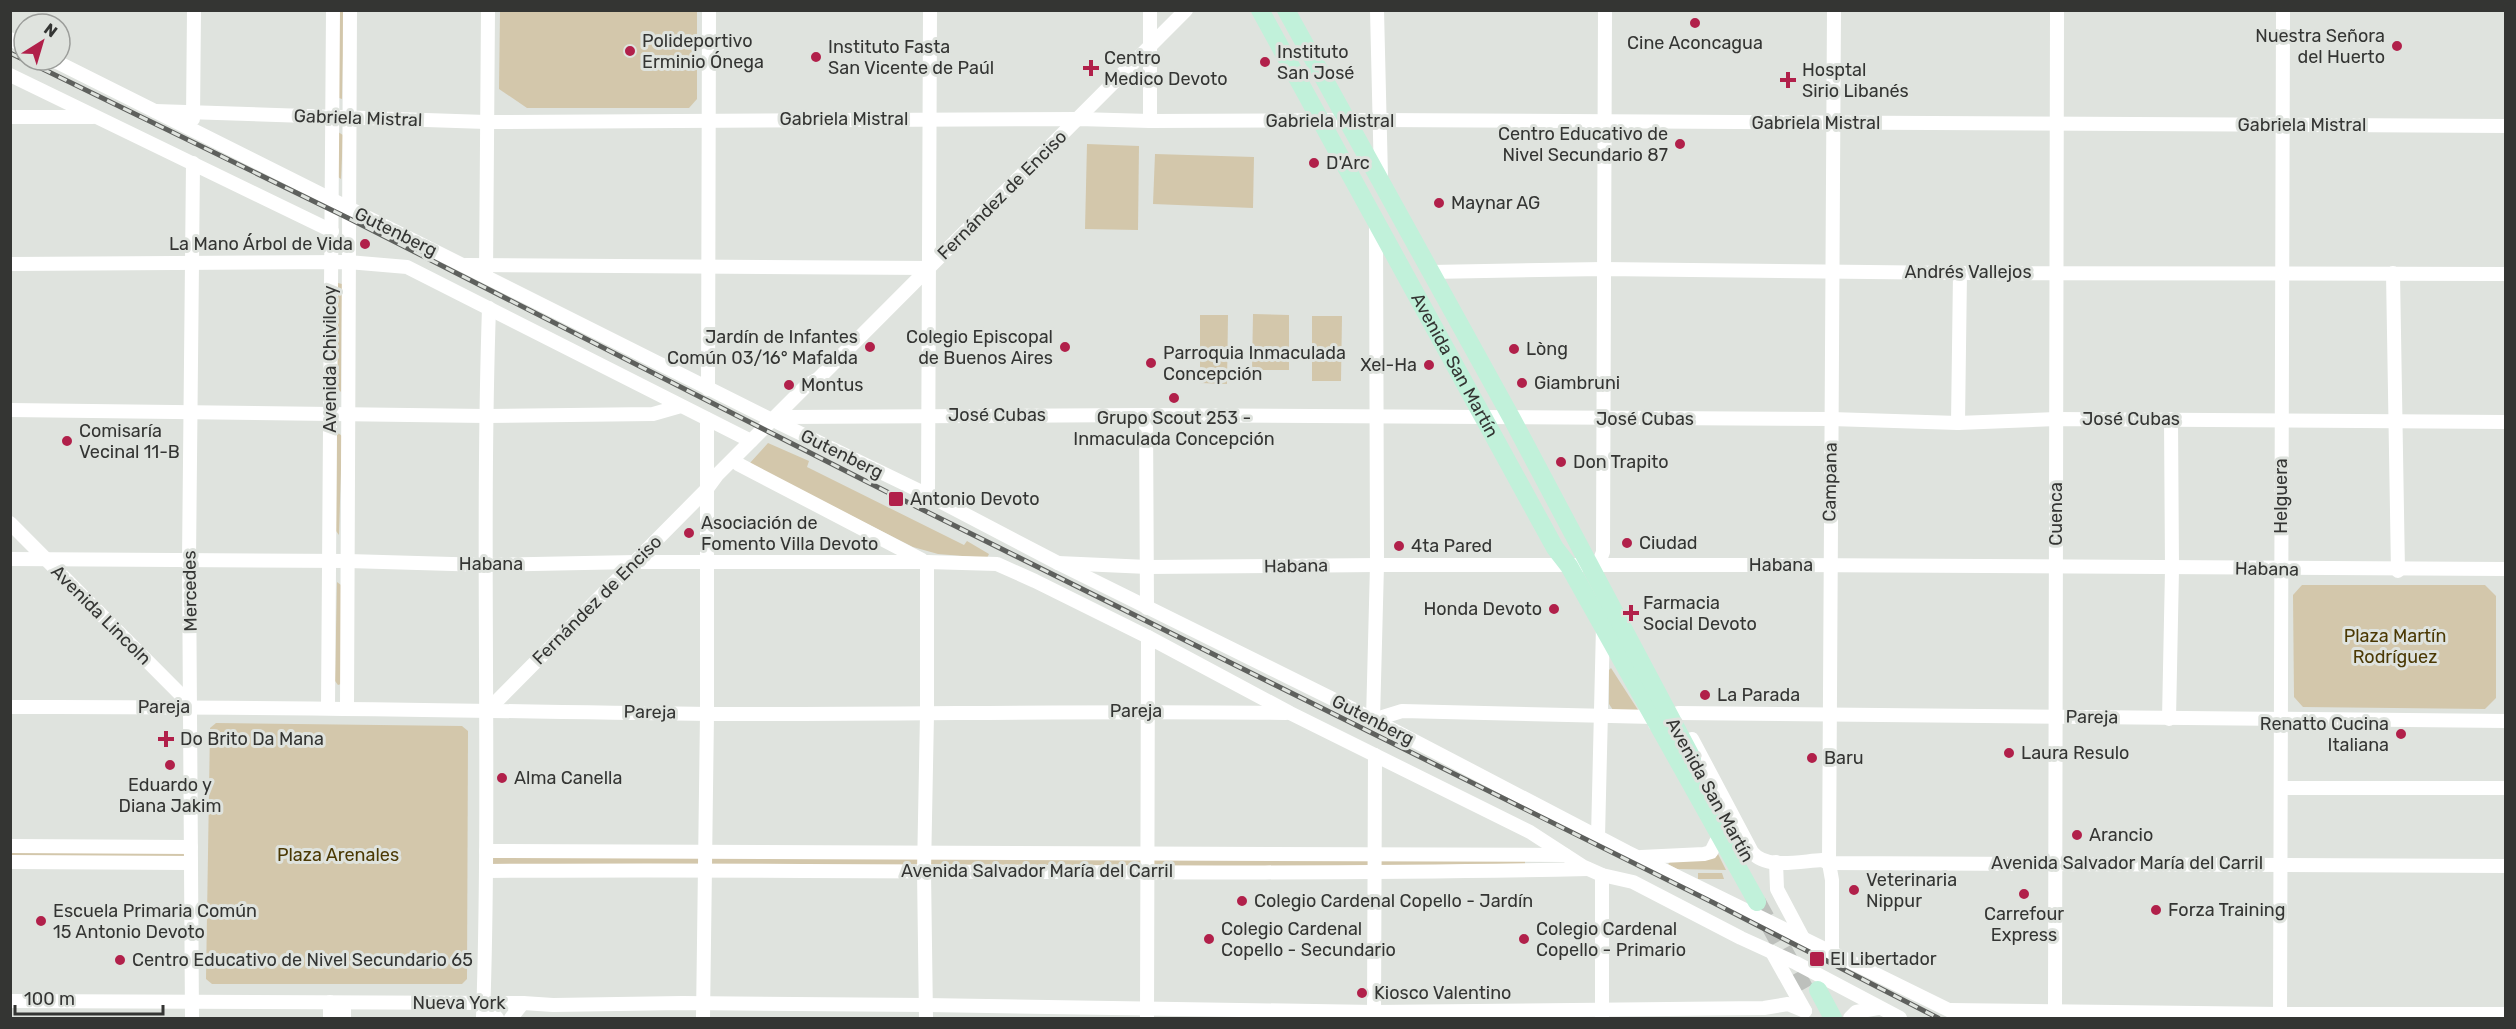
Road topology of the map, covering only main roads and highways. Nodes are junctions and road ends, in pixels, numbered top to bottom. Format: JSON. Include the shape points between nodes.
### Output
{"nodes":[{"id":1,"x":1260,"y":10,"type":"edge"},
{"id":2,"x":1286,"y":10,"type":"edge"},
{"id":3,"x":1812,"y":1007,"type":"tunnel mouth"},
{"id":4,"x":1833,"y":1018,"type":"edge"}],
"edges":[{"from":1,"to":2,"type":"main road","name":"Avenida San Martín","via":[[1555,548],[1569,566],[1759,904],[1594,565]]},
{"from":3,"to":4,"type":"main road"}]}
